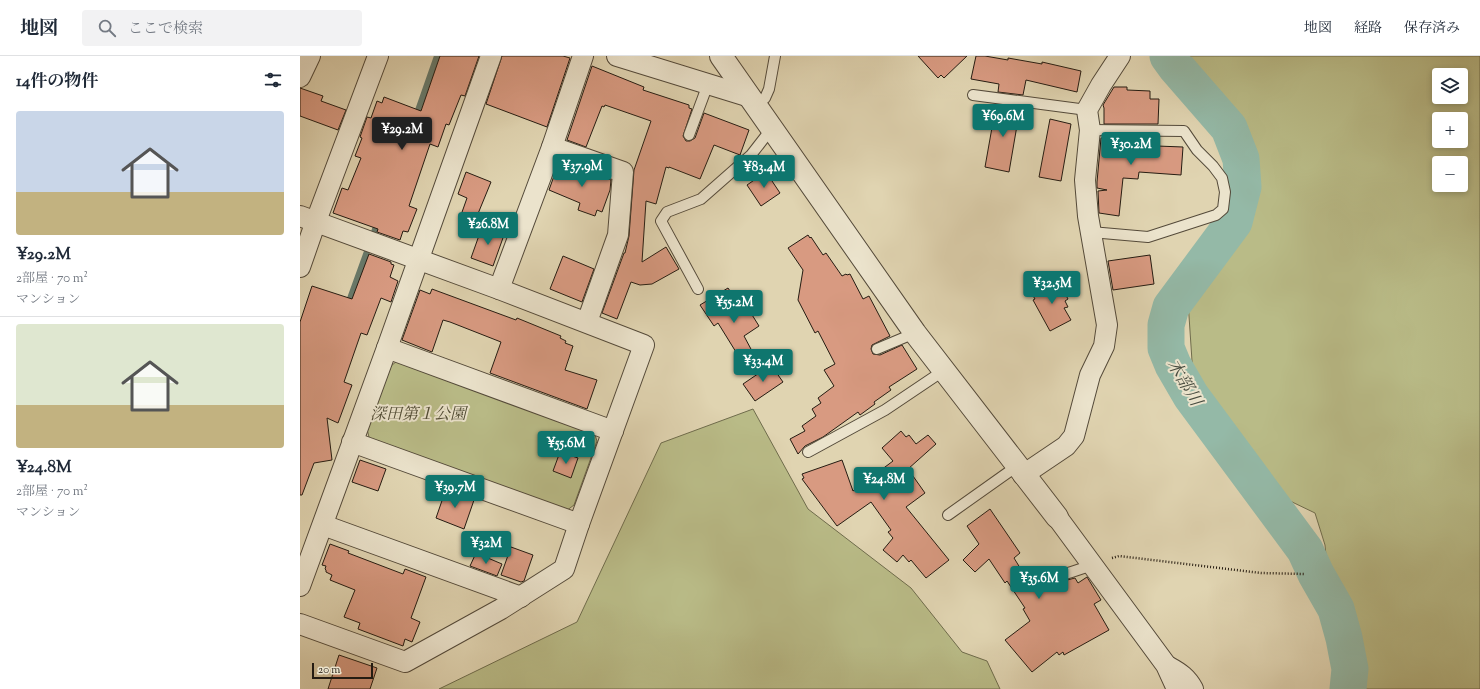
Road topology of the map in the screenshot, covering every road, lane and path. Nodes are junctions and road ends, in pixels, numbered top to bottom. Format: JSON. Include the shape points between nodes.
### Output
{"nodes":[{"id":1,"x":310,"y":56,"type":"edge"},
{"id":2,"x":378,"y":56,"type":"edge"},
{"id":3,"x":491,"y":56,"type":"edge"},
{"id":4,"x":583,"y":56,"type":"edge"},
{"id":5,"x":617,"y":56,"type":"edge"},
{"id":6,"x":721,"y":56,"type":"edge"},
{"id":7,"x":775,"y":56,"type":"edge"},
{"id":8,"x":1120,"y":56,"type":"edge"},
{"id":9,"x":300,"y":77,"type":"edge"},
{"id":10,"x":708,"y":84,"type":"junction"},
{"id":11,"x":974,"y":95,"type":"dead end"},
{"id":12,"x":753,"y":102,"type":"junction"},
{"id":13,"x":1087,"y":110,"type":"junction"},
{"id":14,"x":772,"y":128,"type":"junction"},
{"id":15,"x":1090,"y":130,"type":"junction"},
{"id":16,"x":689,"y":135,"type":"dead end"},
{"id":17,"x":552,"y":147,"type":"junction"},
{"id":18,"x":308,"y":219,"type":"edge"},
{"id":19,"x":1091,"y":232,"type":"junction"},
{"id":20,"x":419,"y":259,"type":"junction"},
{"id":21,"x":300,"y":267,"type":"edge"},
{"id":22,"x":499,"y":289,"type":"junction"},
{"id":23,"x":698,"y":289,"type":"dead end"},
{"id":24,"x":587,"y":322,"type":"junction"},
{"id":25,"x":915,"y":333,"type":"junction"},
{"id":26,"x":387,"y":348,"type":"junction"},
{"id":27,"x":876,"y":349,"type":"dead end"},
{"id":28,"x":943,"y":371,"type":"junction"},
{"id":29,"x":613,"y":431,"type":"junction"},
{"id":30,"x":352,"y":442,"type":"junction"},
{"id":31,"x":808,"y":452,"type":"dead end"},
{"id":32,"x":1020,"y":470,"type":"junction"},
{"id":33,"x":948,"y":515,"type":"dead end"},
{"id":34,"x":1057,"y":517,"type":"joint"},
{"id":35,"x":579,"y":524,"type":"junction"},
{"id":36,"x":323,"y":525,"type":"junction"},
{"id":37,"x":1092,"y":565,"type":"junction"},
{"id":38,"x":1305,"y":574,"type":"dead end"},
{"id":39,"x":1018,"y":583,"type":"dead end"},
{"id":40,"x":300,"y":586,"type":"edge"},
{"id":41,"x":521,"y":597,"type":"junction"},
{"id":42,"x":300,"y":624,"type":"edge"},
{"id":43,"x":1166,"y":665,"type":"junction"},
{"id":44,"x":1177,"y":689,"type":"edge"},
{"id":45,"x":1193,"y":689,"type":"edge"}],
"edges":[{"from":1,"to":9,"type":"street"},
{"from":2,"to":18,"type":"street"},
{"from":3,"to":20,"type":"street"},
{"from":4,"to":17,"type":"street"},
{"from":5,"to":10,"type":"street"},
{"from":6,"to":12,"type":"street"},
{"from":7,"to":12,"type":"lane","via":[[770,89],[766,98]]},
{"from":8,"to":13,"type":"street"},
{"from":10,"to":12,"type":"street"},
{"from":10,"to":16,"type":"lane"},
{"from":11,"to":13,"type":"lane"},
{"from":12,"to":14,"type":"street"},
{"from":13,"to":15,"type":"street"},
{"from":14,"to":23,"type":"lane","via":[[751,155],[701,199],[667,212],[661,221]]},
{"from":14,"to":25,"type":"street"},
{"from":15,"to":19,"type":"street","via":[[1085,180]]},
{"from":15,"to":19,"type":"lane","via":[[1184,131],[1222,178],[1225,192],[1223,209],[1216,215],[1148,237]]},
{"from":17,"to":22,"type":"street"},
{"from":17,"to":24,"type":"street","via":[[623,172],[618,235]]},
{"from":18,"to":20,"type":"street"},
{"from":18,"to":21,"type":"street"},
{"from":19,"to":32,"type":"street","via":[[1107,325],[1104,346],[1090,375],[1074,436],[1066,446]]},
{"from":20,"to":22,"type":"street"},
{"from":20,"to":26,"type":"street"},
{"from":22,"to":24,"type":"street"},
{"from":24,"to":29,"type":"street","via":[[644,345]]},
{"from":25,"to":27,"type":"lane"},
{"from":25,"to":28,"type":"street"},
{"from":26,"to":29,"type":"street"},
{"from":26,"to":30,"type":"street"},
{"from":28,"to":31,"type":"lane","via":[[885,410]]},
{"from":28,"to":32,"type":"street"},
{"from":29,"to":35,"type":"street"},
{"from":30,"to":35,"type":"street"},
{"from":30,"to":36,"type":"street"},
{"from":32,"to":33,"type":"lane"},
{"from":32,"to":34,"type":"street"},
{"from":34,"to":37,"type":"street"},
{"from":35,"to":41,"type":"street","via":[[564,569]]},
{"from":36,"to":40,"type":"street"},
{"from":36,"to":41,"type":"street"},
{"from":37,"to":38,"type":"path","via":[[1119,556],[1262,573]]},
{"from":37,"to":39,"type":"lane","via":[[1060,577]]},
{"from":37,"to":43,"type":"street"},
{"from":41,"to":42,"type":"street","via":[[405,662]]},
{"from":43,"to":44,"type":"street"},
{"from":43,"to":45,"type":"street","via":[[1182,674]]}]}
